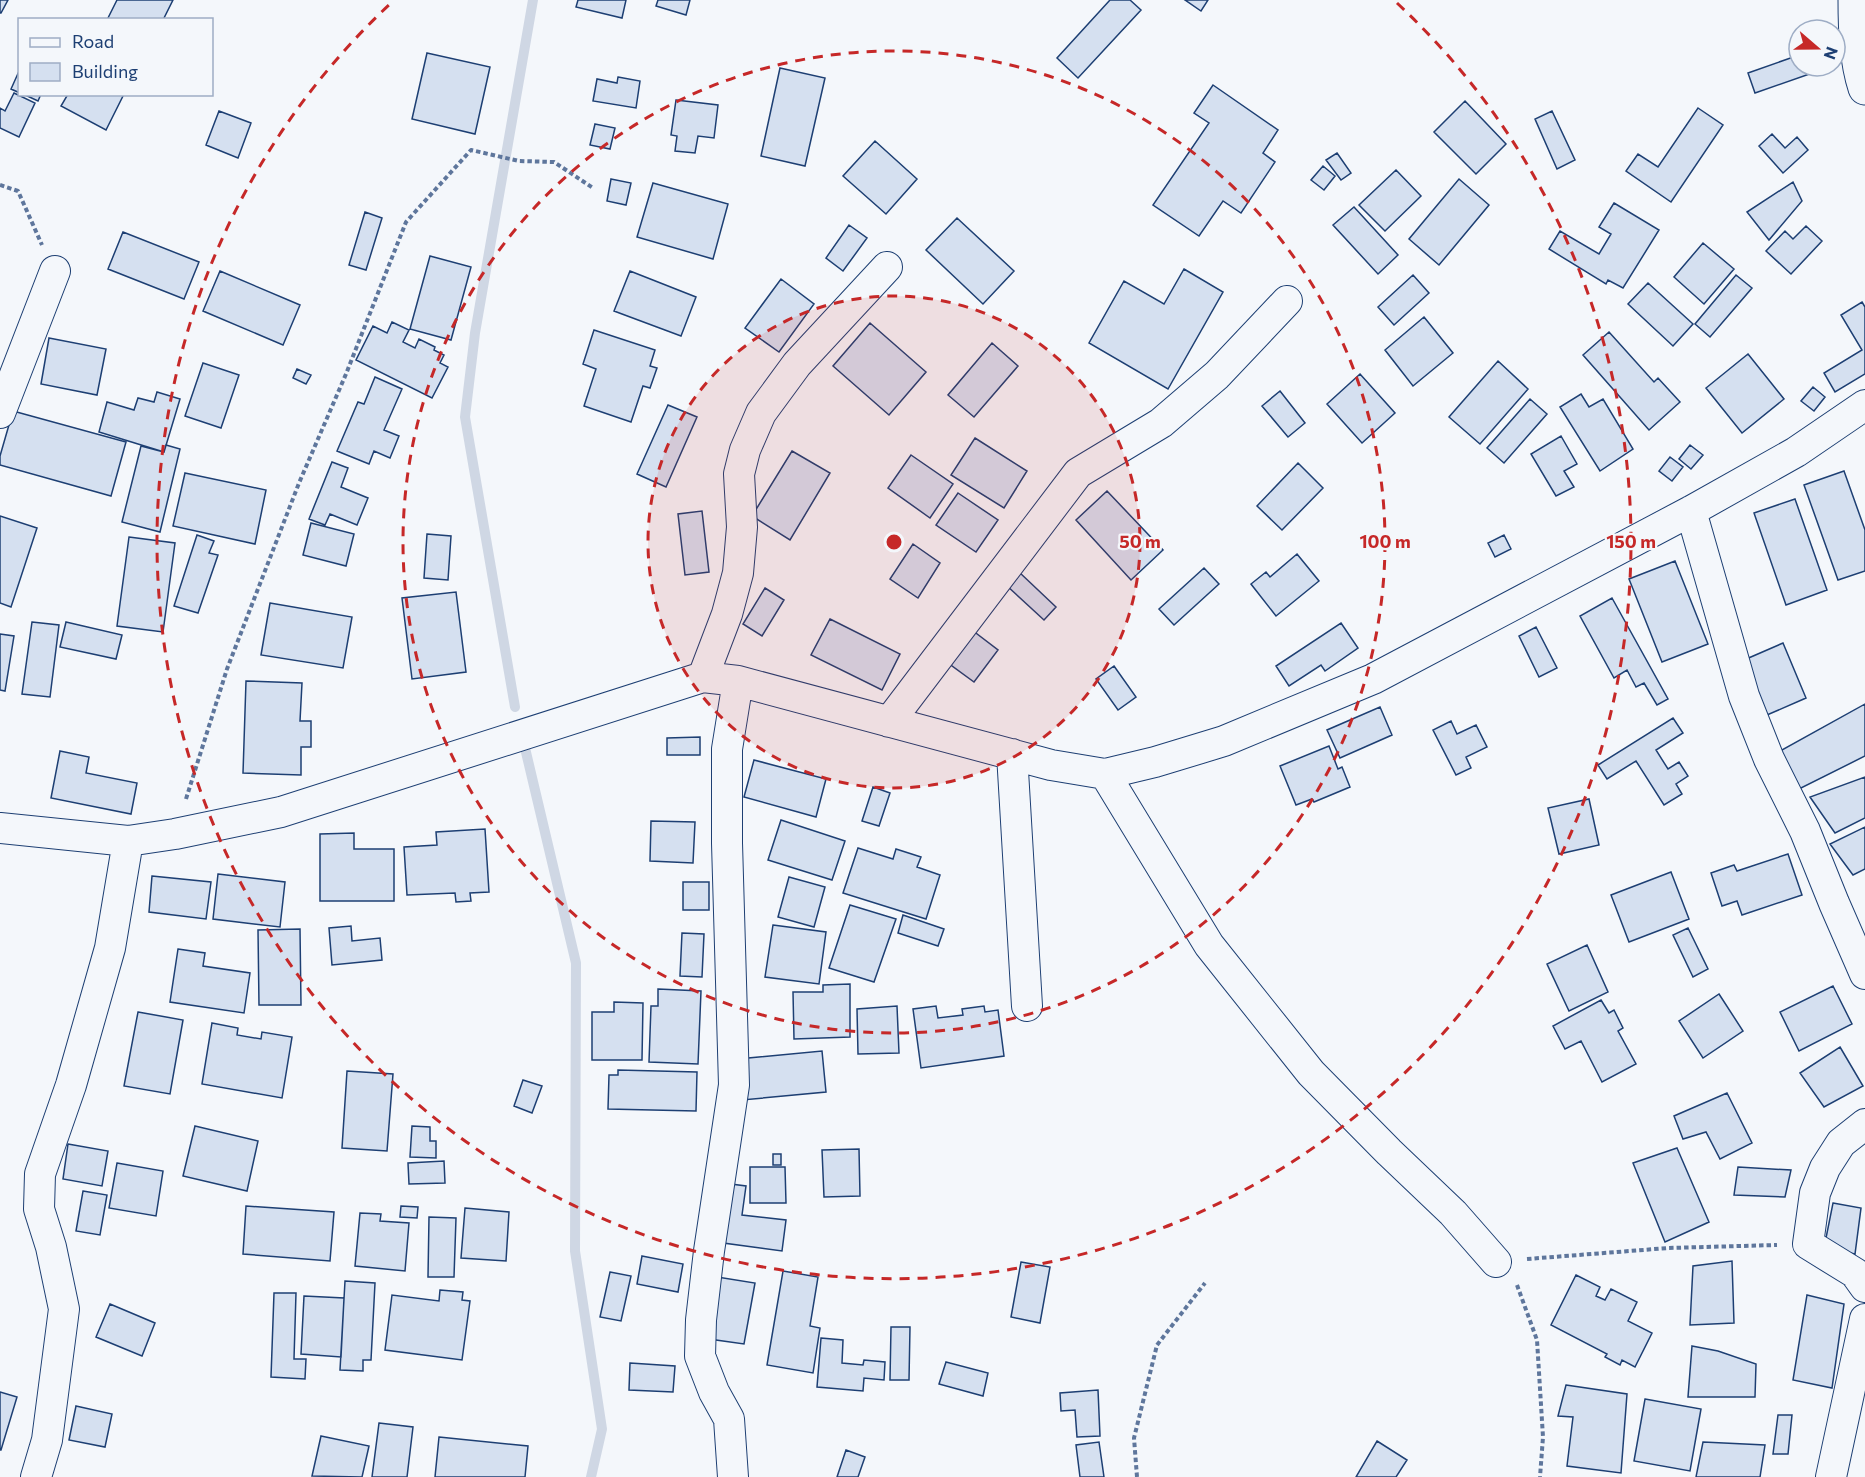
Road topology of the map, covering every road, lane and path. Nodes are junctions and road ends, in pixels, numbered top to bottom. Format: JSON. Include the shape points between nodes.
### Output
{"nodes":[{"id":1,"x":1855,"y":0,"type":"edge"},
{"id":2,"x":1865,"y":88,"type":"edge"},
{"id":3,"x":0,"y":185,"type":"edge"},
{"id":4,"x":593,"y":188,"type":"dead end"},
{"id":5,"x":887,"y":267,"type":"dead end"},
{"id":6,"x":54,"y":272,"type":"joint"},
{"id":7,"x":1287,"y":301,"type":"dead end"},
{"id":8,"x":1865,"y":405,"type":"edge"},
{"id":9,"x":0,"y":413,"type":"edge"},
{"id":10,"x":1691,"y":511,"type":"junction"},
{"id":11,"x":703,"y":677,"type":"junction"},
{"id":12,"x":738,"y":681,"type":"junction"},
{"id":13,"x":889,"y":722,"type":"junction"},
{"id":14,"x":1012,"y":754,"type":"junction"},
{"id":15,"x":1105,"y":774,"type":"junction"},
{"id":16,"x":0,"y":828,"type":"edge"},
{"id":17,"x":175,"y":834,"type":"junction"},
{"id":18,"x":129,"y":841,"type":"junction"},
{"id":19,"x":1865,"y":974,"type":"edge"},
{"id":20,"x":1027,"y":1006,"type":"dead end"},
{"id":21,"x":1865,"y":1124,"type":"edge"},
{"id":22,"x":1808,"y":1244,"type":"junction"},
{"id":23,"x":1496,"y":1262,"type":"junction"},
{"id":24,"x":1205,"y":1283,"type":"dead end"},
{"id":25,"x":1865,"y":1287,"type":"edge"},
{"id":26,"x":1865,"y":1318,"type":"edge"},
{"id":27,"x":36,"y":1477,"type":"edge"},
{"id":28,"x":733,"y":1477,"type":"edge"},
{"id":29,"x":1137,"y":1477,"type":"edge"},
{"id":30,"x":1540,"y":1477,"type":"edge"},
{"id":31,"x":1831,"y":1477,"type":"edge"}],
"edges":[{"from":1,"to":2,"type":"street","via":[[1855,27]]},
{"from":3,"to":6,"type":"path","via":[[18,191]]},
{"from":4,"to":17,"type":"path","via":[[554,162],[519,161],[471,150],[406,222],[227,669]]},
{"from":5,"to":11,"type":"street","via":[[797,364],[761,413],[739,474],[742,527],[738,573]]},
{"from":6,"to":9,"type":"street"},
{"from":7,"to":13,"type":"street","via":[[1217,375],[1161,423],[1078,473]]},
{"from":8,"to":10,"type":"street","via":[[1796,452]]},
{"from":10,"to":15,"type":"street","via":[[1373,679],[1224,741]]},
{"from":10,"to":19,"type":"street","via":[[1744,696]]},
{"from":11,"to":12,"type":"street"},
{"from":11,"to":17,"type":"street","via":[[281,812]]},
{"from":12,"to":13,"type":"street"},
{"from":12,"to":28,"type":"street","via":[[728,749],[727,843],[734,1085],[709,1251],[700,1356],[729,1419]]},
{"from":13,"to":14,"type":"street"},
{"from":14,"to":15,"type":"street"},
{"from":14,"to":20,"type":"street"},
{"from":15,"to":23,"type":"street","via":[[1209,945],[1303,1064],[1453,1213]]},
{"from":16,"to":18,"type":"street"},
{"from":17,"to":18,"type":"street"},
{"from":18,"to":27,"type":"street","via":[[110,948],[71,1085],[40,1174],[39,1209],[64,1309],[47,1440]]},
{"from":21,"to":22,"type":"street","via":[[1841,1143],[1825,1168],[1815,1193]]},
{"from":22,"to":23,"type":"path","via":[[1668,1248]]},
{"from":22,"to":25,"type":"street","via":[[1855,1273]]},
{"from":23,"to":30,"type":"path","via":[[1516,1284],[1537,1340],[1543,1437]]},
{"from":24,"to":29,"type":"path","via":[[1156,1345],[1134,1438]]},
{"from":26,"to":31,"type":"street"}]}
